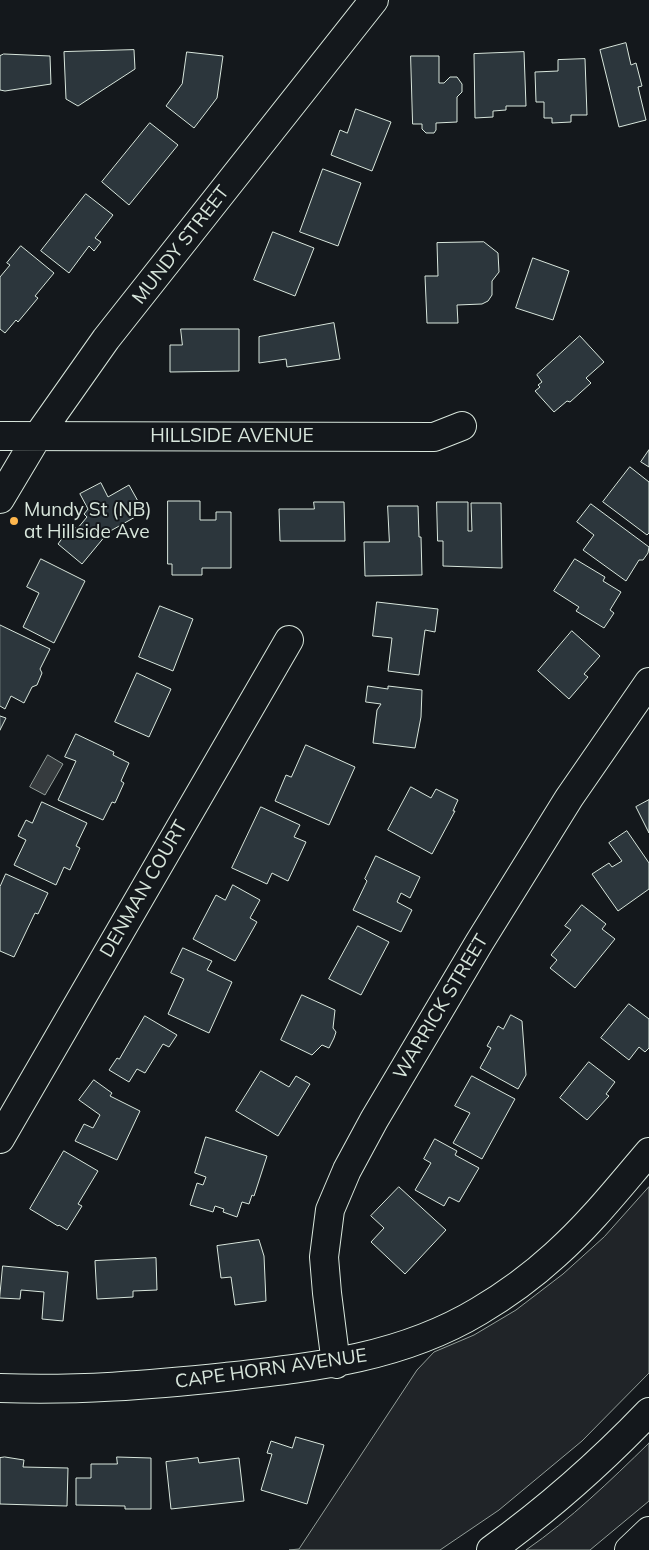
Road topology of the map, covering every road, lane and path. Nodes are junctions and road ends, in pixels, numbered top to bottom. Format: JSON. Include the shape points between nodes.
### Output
{"nodes":[{"id":1,"x":374,"y":0,"type":"edge"},
{"id":2,"x":462,"y":426,"type":"dead end"},
{"id":3,"x":0,"y":436,"type":"edge"},
{"id":4,"x":37,"y":437,"type":"junction"},
{"id":5,"x":0,"y":499,"type":"edge"},
{"id":6,"x":289,"y":640,"type":"dead end"},
{"id":7,"x":649,"y":682,"type":"edge"},
{"id":8,"x":0,"y":1139,"type":"edge"},
{"id":9,"x":649,"y":1152,"type":"edge"},
{"id":10,"x":336,"y":1364,"type":"junction"},
{"id":11,"x":0,"y":1388,"type":"edge"},
{"id":12,"x":649,"y":1412,"type":"edge"},
{"id":13,"x":649,"y":1531,"type":"edge"},
{"id":14,"x":491,"y":1550,"type":"edge"},
{"id":15,"x":629,"y":1550,"type":"edge"}],
"edges":[{"from":1,"to":4,"type":"street","name":"MUNDY STREET","via":[[106,339]]},
{"from":2,"to":4,"type":"street","name":"HILLSIDE AVENUE","via":[[434,437]]},
{"from":3,"to":4,"type":"street","name":"HILLSIDE AVENUE"},
{"from":4,"to":5,"type":"street","name":"MUNDY STREET"},
{"from":6,"to":8,"type":"street","name":"DENMAN COURT"},
{"from":7,"to":10,"type":"street","name":"WARRICK STREET","via":[[569,798],[479,943],[374,1120],[340,1184],[330,1210],[324,1257]]},
{"from":9,"to":10,"type":"street","name":"CAPE HORN AVENUE","via":[[556,1255],[480,1311],[414,1342]]},
{"from":10,"to":11,"type":"street","name":"CAPE HORN AVENUE","via":[[126,1387]]},
{"from":12,"to":14,"type":"street","via":[[589,1471]]},
{"from":13,"to":15,"type":"street"}]}
